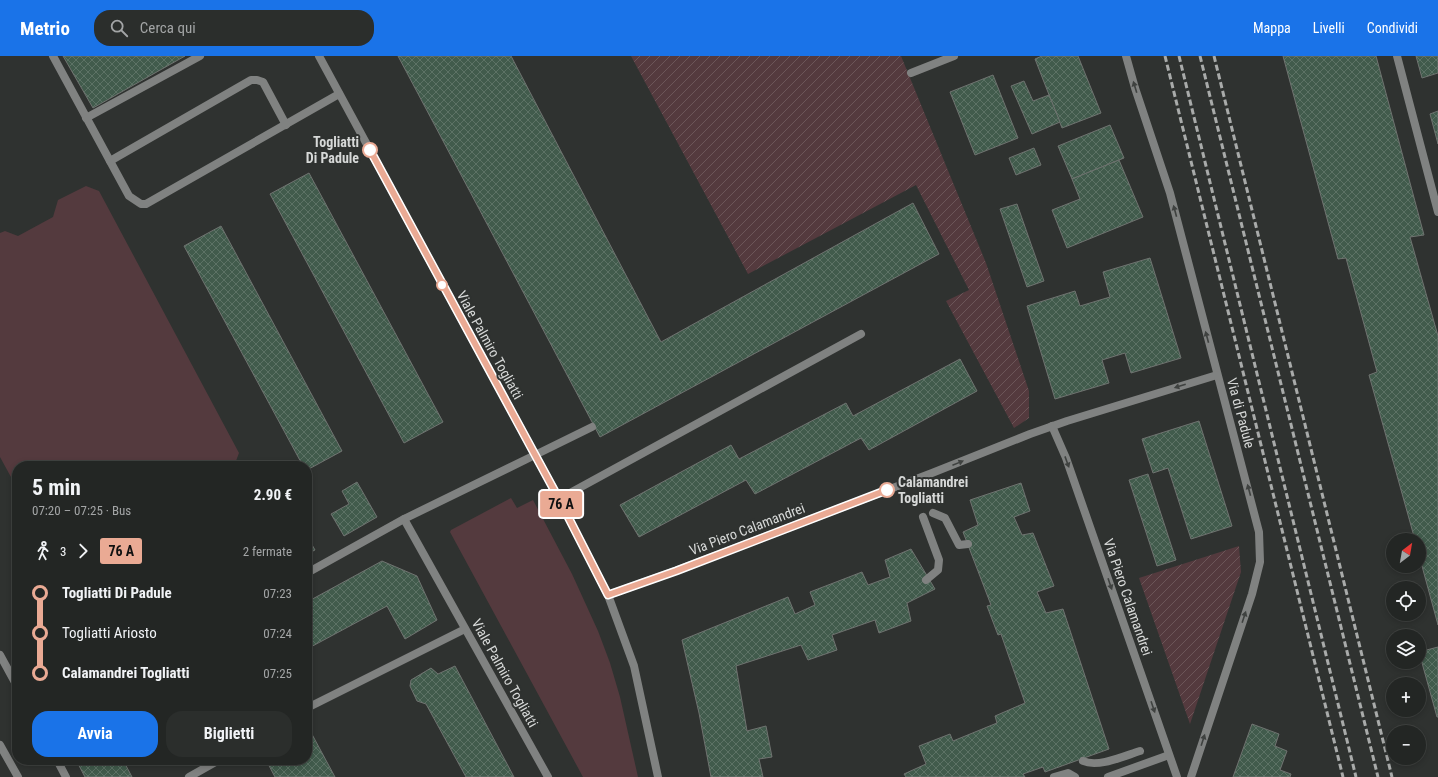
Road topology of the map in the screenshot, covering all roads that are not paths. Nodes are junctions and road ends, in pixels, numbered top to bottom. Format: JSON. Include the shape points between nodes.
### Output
{"nodes":[{"id":1,"x":53,"y":56,"type":"edge"},
{"id":2,"x":200,"y":56,"type":"edge"},
{"id":3,"x":319,"y":56,"type":"edge"},
{"id":4,"x":954,"y":56,"type":"edge"},
{"id":5,"x":1126,"y":56,"type":"edge"},
{"id":6,"x":1397,"y":56,"type":"edge"},
{"id":7,"x":911,"y":73,"type":"dead end"},
{"id":8,"x":339,"y":94,"type":"junction"},
{"id":9,"x":86,"y":118,"type":"junction"},
{"id":10,"x":286,"y":125,"type":"junction"},
{"id":11,"x":110,"y":161,"type":"junction"},
{"id":12,"x":1438,"y":212,"type":"edge"},
{"id":13,"x":861,"y":334,"type":"dead end"},
{"id":14,"x":1217,"y":375,"type":"junction"},
{"id":15,"x":592,"y":426,"type":"dead end"},
{"id":16,"x":1052,"y":426,"type":"junction"},
{"id":17,"x":535,"y":455,"type":"junction"},
{"id":18,"x":559,"y":499,"type":"junction"},
{"id":19,"x":933,"y":513,"type":"dead end"},
{"id":20,"x":923,"y":517,"type":"dead end"},
{"id":21,"x":404,"y":519,"type":"junction"},
{"id":22,"x":968,"y":544,"type":"dead end"},
{"id":23,"x":312,"y":570,"type":"edge"},
{"id":24,"x":926,"y":580,"type":"dead end"},
{"id":25,"x":608,"y":595,"type":"junction"},
{"id":26,"x":465,"y":628,"type":"junction"},
{"id":27,"x":0,"y":655,"type":"edge"},
{"id":28,"x":12,"y":677,"type":"edge"},
{"id":29,"x":312,"y":705,"type":"edge"},
{"id":30,"x":0,"y":744,"type":"edge"},
{"id":31,"x":1140,"y":751,"type":"dead end"},
{"id":32,"x":1170,"y":755,"type":"junction"},
{"id":33,"x":1083,"y":760,"type":"dead end"},
{"id":34,"x":60,"y":765,"type":"edge"},
{"id":35,"x":210,"y":765,"type":"edge"},
{"id":36,"x":18,"y":777,"type":"edge"},
{"id":37,"x":66,"y":777,"type":"edge"},
{"id":38,"x":189,"y":777,"type":"edge"},
{"id":39,"x":548,"y":777,"type":"edge"},
{"id":40,"x":658,"y":777,"type":"edge"},
{"id":41,"x":1054,"y":777,"type":"edge"},
{"id":42,"x":1075,"y":777,"type":"edge"},
{"id":43,"x":1108,"y":777,"type":"edge"},
{"id":44,"x":1177,"y":777,"type":"edge"},
{"id":45,"x":1190,"y":777,"type":"edge"}],
"edges":[{"from":1,"to":9,"type":"street"},
{"from":2,"to":9,"type":"street"},
{"from":3,"to":8,"type":"street","name":"Viale Palmiro Togliatti"},
{"from":4,"to":7,"type":"street"},
{"from":14,"to":5,"type":"street","name":"Via di Padule","one_way":true,"via":[[1170,193]]},
{"from":6,"to":12,"type":"street"},
{"from":8,"to":10,"type":"street"},
{"from":8,"to":17,"type":"street","name":"Viale Palmiro Togliatti"},
{"from":9,"to":11,"type":"street"},
{"from":10,"to":11,"type":"street","via":[[146,204],[141,204],[128,196]]},
{"from":10,"to":11,"type":"street","via":[[263,82],[251,80]]},
{"from":13,"to":18,"type":"street"},
{"from":14,"to":16,"type":"street","name":"Via Piero Calamandrei","one_way":true},
{"from":45,"to":14,"type":"street","name":"Via di Padule","one_way":true,"via":[[1252,594],[1260,562],[1258,524]]},
{"from":15,"to":17,"type":"street"},
{"from":25,"to":16,"type":"street","name":"Via Piero Calamandrei","one_way":true},
{"from":16,"to":32,"type":"street","name":"Via Piero Calamandrei","one_way":true,"via":[[1066,458]]},
{"from":17,"to":18,"type":"street","name":"Viale Palmiro Togliatti"},
{"from":17,"to":21,"type":"street"},
{"from":18,"to":25,"type":"street","name":"Viale Palmiro Togliatti"},
{"from":19,"to":22,"type":"street","via":[[945,518],[959,545]]},
{"from":20,"to":24,"type":"street","via":[[939,560],[938,570]]},
{"from":21,"to":23,"type":"street"},
{"from":21,"to":26,"type":"street","name":"Viale Palmiro Togliatti"},
{"from":25,"to":40,"type":"street","name":"Viale Palmiro Togliatti","via":[[634,666]]},
{"from":26,"to":29,"type":"street"},
{"from":26,"to":39,"type":"street","name":"Viale Palmiro Togliatti"},
{"from":27,"to":28,"type":"street"},
{"from":30,"to":36,"type":"street"},
{"from":31,"to":33,"type":"street","via":[[1100,763],[1093,764]]},
{"from":32,"to":43,"type":"street"},
{"from":32,"to":44,"type":"street","name":"Via Piero Calamandrei"},
{"from":34,"to":37,"type":"street"},
{"from":35,"to":38,"type":"street"},
{"from":41,"to":42,"type":"street","via":[[1068,773]]}]}
